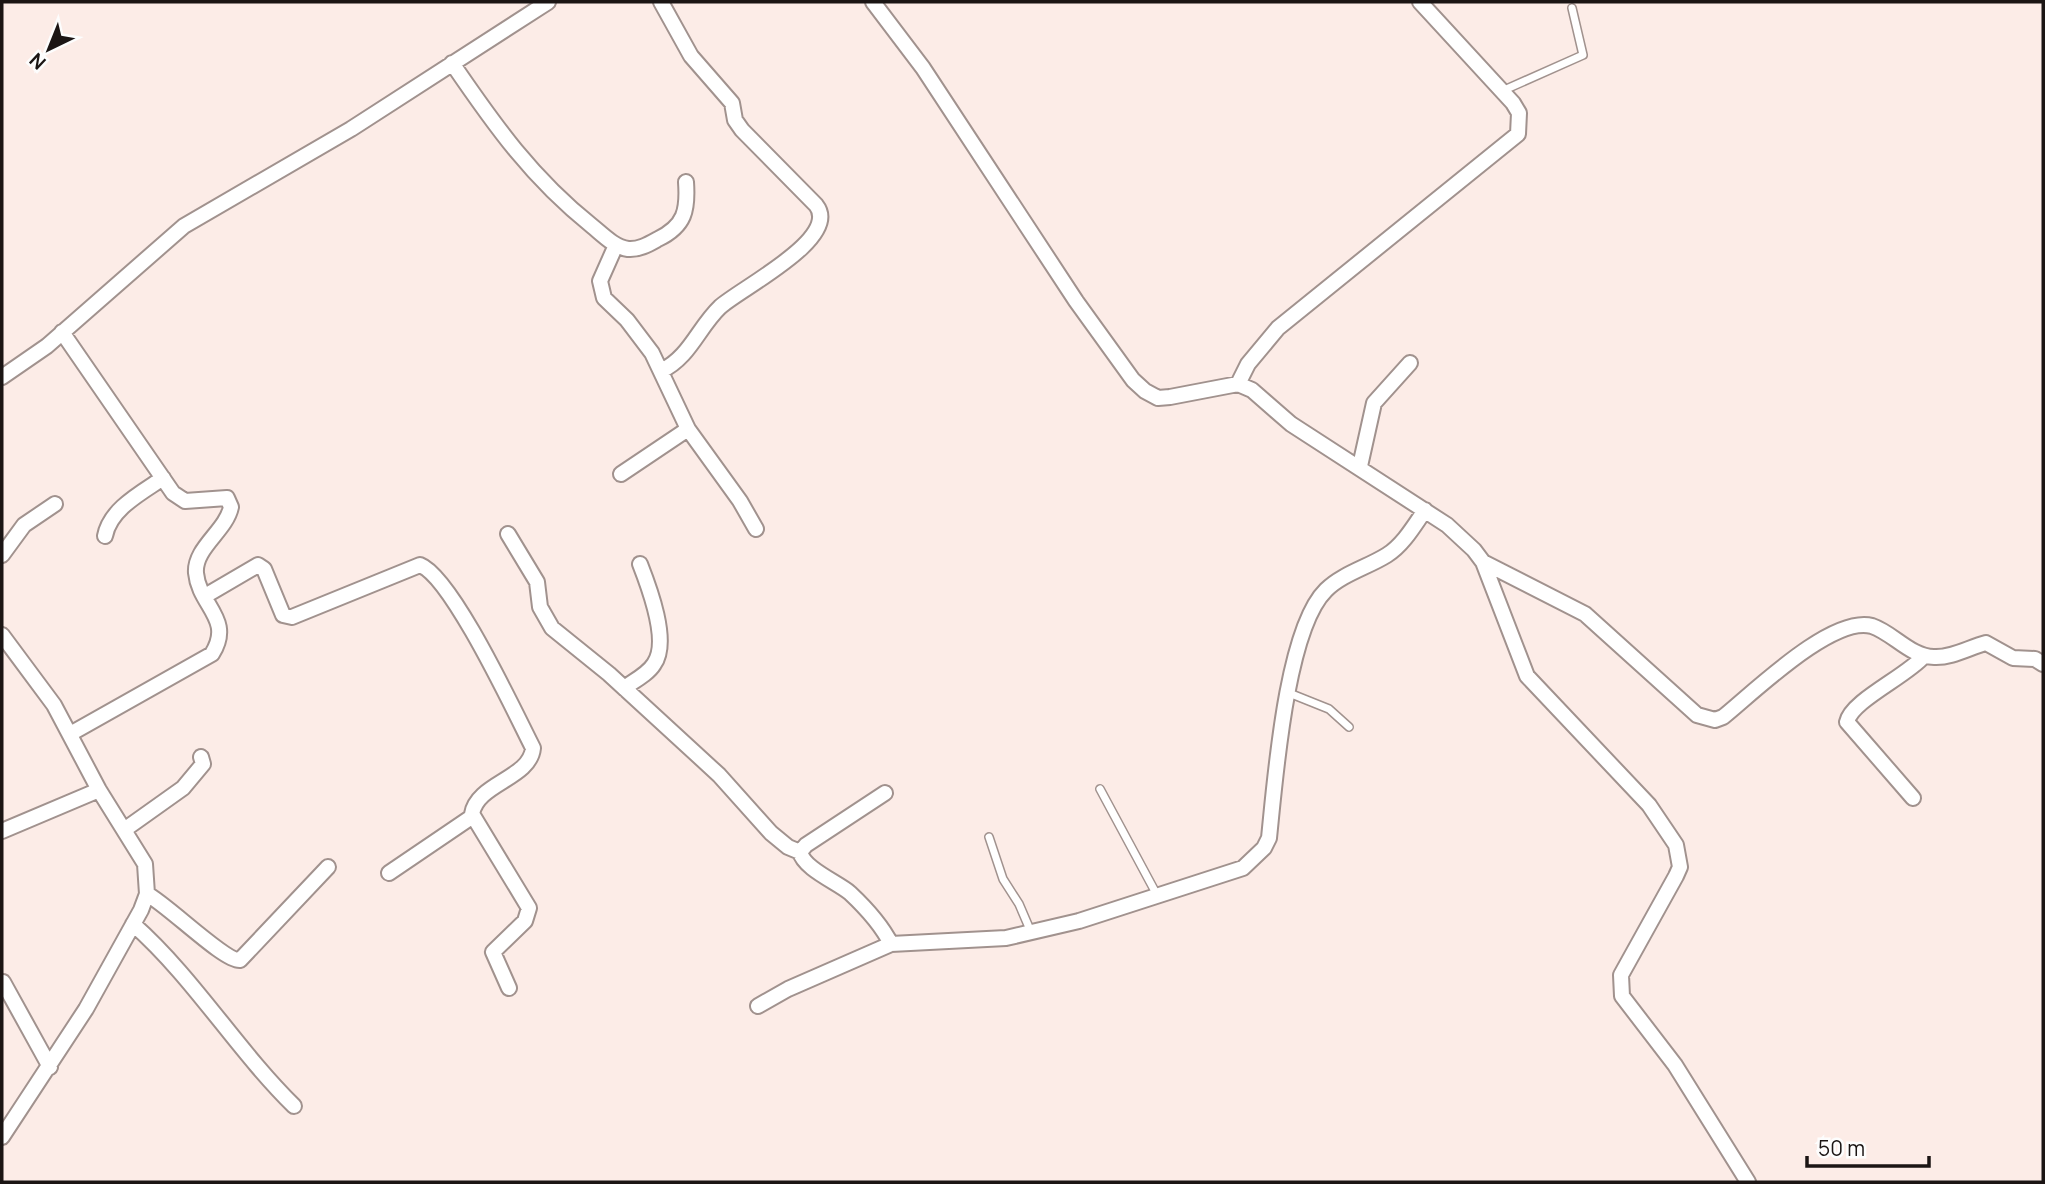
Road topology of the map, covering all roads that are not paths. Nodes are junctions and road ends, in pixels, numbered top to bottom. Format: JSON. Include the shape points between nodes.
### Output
{"nodes":[{"id":1,"x":548,"y":2,"type":"edge"},
{"id":2,"x":661,"y":2,"type":"edge"},
{"id":3,"x":873,"y":2,"type":"edge"},
{"id":4,"x":1420,"y":2,"type":"edge"},
{"id":5,"x":1572,"y":8,"type":"dead end"},
{"id":6,"x":452,"y":63,"type":"junction"},
{"id":7,"x":1502,"y":91,"type":"junction"},
{"id":8,"x":686,"y":182,"type":"dead end"},
{"id":9,"x":616,"y":245,"type":"junction"},
{"id":10,"x":62,"y":332,"type":"junction"},
{"id":11,"x":1410,"y":363,"type":"dead end"},
{"id":12,"x":661,"y":370,"type":"junction"},
{"id":13,"x":2,"y":377,"type":"edge"},
{"id":14,"x":1238,"y":384,"type":"junction"},
{"id":15,"x":688,"y":429,"type":"junction"},
{"id":16,"x":1360,"y":466,"type":"junction"},
{"id":17,"x":621,"y":474,"type":"dead end"},
{"id":18,"x":163,"y":478,"type":"junction"},
{"id":19,"x":55,"y":504,"type":"dead end"},
{"id":20,"x":1424,"y":510,"type":"junction"},
{"id":21,"x":756,"y":529,"type":"dead end"},
{"id":22,"x":508,"y":534,"type":"dead end"},
{"id":23,"x":105,"y":536,"type":"dead end"},
{"id":24,"x":2,"y":555,"type":"edge"},
{"id":25,"x":1483,"y":562,"type":"junction"},
{"id":26,"x":640,"y":564,"type":"dead end"},
{"id":27,"x":205,"y":596,"type":"junction"},
{"id":28,"x":2,"y":635,"type":"edge"},
{"id":29,"x":1924,"y":656,"type":"junction"},
{"id":30,"x":2043,"y":664,"type":"edge"},
{"id":31,"x":624,"y":688,"type":"junction"},
{"id":32,"x":1289,"y":693,"type":"junction"},
{"id":33,"x":1349,"y":727,"type":"dead end"},
{"id":34,"x":71,"y":734,"type":"junction"},
{"id":35,"x":201,"y":757,"type":"dead end"},
{"id":36,"x":1100,"y":789,"type":"dead end"},
{"id":37,"x":99,"y":790,"type":"junction"},
{"id":38,"x":885,"y":793,"type":"dead end"},
{"id":39,"x":1913,"y":799,"type":"dead end"},
{"id":40,"x":473,"y":816,"type":"junction"},
{"id":41,"x":124,"y":830,"type":"junction"},
{"id":42,"x":2,"y":831,"type":"edge"},
{"id":43,"x":989,"y":837,"type":"dead end"},
{"id":44,"x":800,"y":852,"type":"junction"},
{"id":45,"x":328,"y":867,"type":"dead end"},
{"id":46,"x":389,"y":873,"type":"dead end"},
{"id":47,"x":147,"y":894,"type":"junction"},
{"id":48,"x":1157,"y":896,"type":"junction"},
{"id":49,"x":133,"y":924,"type":"junction"},
{"id":50,"x":1031,"y":933,"type":"junction"},
{"id":51,"x":891,"y":944,"type":"junction"},
{"id":52,"x":2,"y":982,"type":"edge"},
{"id":53,"x":509,"y":988,"type":"dead end"},
{"id":54,"x":758,"y":1006,"type":"dead end"},
{"id":55,"x":50,"y":1066,"type":"junction"},
{"id":56,"x":294,"y":1106,"type":"dead end"},
{"id":57,"x":2,"y":1137,"type":"edge"},
{"id":58,"x":1748,"y":1182,"type":"edge"}],
"edges":[{"from":1,"to":6,"type":"street"},
{"from":2,"to":12,"type":"street","via":[[691,56],[732,103],[742,130],[821,211],[814,235],[720,307],[678,360]]},
{"from":3,"to":14,"type":"street","via":[[923,68],[1133,380],[1158,398]]},
{"from":4,"to":7,"type":"street"},
{"from":5,"to":7,"type":"lane","via":[[1583,55]]},
{"from":6,"to":9,"type":"street","via":[[530,170]]},
{"from":6,"to":10,"type":"street","via":[[351,129],[184,226]]},
{"from":7,"to":14,"type":"street","via":[[1519,113],[1518,134],[1510,144],[1278,328]]},
{"from":8,"to":9,"type":"street","via":[[686,215],[678,225],[642,247]]},
{"from":9,"to":12,"type":"street","via":[[600,289],[640,335]]},
{"from":10,"to":13,"type":"street"},
{"from":10,"to":18,"type":"street"},
{"from":11,"to":16,"type":"street","via":[[1374,403]]},
{"from":12,"to":15,"type":"street"},
{"from":14,"to":16,"type":"street","via":[[1291,424]]},
{"from":15,"to":17,"type":"street"},
{"from":15,"to":21,"type":"street"},
{"from":16,"to":20,"type":"street"},
{"from":18,"to":23,"type":"street","via":[[124,506]]},
{"from":18,"to":27,"type":"street","via":[[185,501],[227,498],[231,503],[225,524],[198,561],[196,573]]},
{"from":19,"to":24,"type":"street","via":[[24,525]]},
{"from":20,"to":25,"type":"street","via":[[1447,525]]},
{"from":20,"to":32,"type":"street","via":[[1389,554],[1323,593],[1304,627]]},
{"from":22,"to":31,"type":"street","via":[[537,582],[540,607],[552,628]]},
{"from":25,"to":29,"type":"street","via":[[1585,614],[1706,719],[1723,717],[1831,634],[1873,627]]},
{"from":25,"to":58,"type":"street","via":[[1527,676],[1640,795],[1676,845],[1680,867],[1619,986]]},
{"from":26,"to":31,"type":"street","via":[[658,623],[658,655],[652,667]]},
{"from":27,"to":34,"type":"street","via":[[221,634],[212,654]]},
{"from":27,"to":40,"type":"street","via":[[258,565],[264,569],[283,615],[292,617],[420,565],[428,568],[476,639],[533,748],[525,764],[479,799]]},
{"from":28,"to":34,"type":"street"},
{"from":29,"to":30,"type":"street","via":[[1943,656],[1986,643],[2012,658]]},
{"from":29,"to":39,"type":"street","via":[[1908,673],[1851,710],[1847,722]]},
{"from":31,"to":44,"type":"street","via":[[719,775],[771,833]]},
{"from":32,"to":33,"type":"lane","via":[[1329,709]]},
{"from":32,"to":48,"type":"street","via":[[1264,848],[1229,875]]},
{"from":34,"to":37,"type":"street"},
{"from":35,"to":41,"type":"street","via":[[203,764],[194,778]]},
{"from":36,"to":48,"type":"lane"},
{"from":37,"to":41,"type":"street"},
{"from":37,"to":42,"type":"street"},
{"from":38,"to":44,"type":"street"},
{"from":40,"to":46,"type":"street"},
{"from":40,"to":53,"type":"street","via":[[529,908],[524,921],[493,952]]},
{"from":41,"to":47,"type":"street","via":[[145,864]]},
{"from":43,"to":50,"type":"lane","via":[[1003,879]]},
{"from":44,"to":51,"type":"street","via":[[862,905]]},
{"from":45,"to":47,"type":"street","via":[[240,960],[226,958],[173,910]]},
{"from":47,"to":49,"type":"street"},
{"from":48,"to":50,"type":"street"},
{"from":49,"to":55,"type":"street"},
{"from":49,"to":56,"type":"street","via":[[169,957],[260,1073]]},
{"from":50,"to":51,"type":"street","via":[[976,942]]},
{"from":51,"to":54,"type":"street"},
{"from":52,"to":55,"type":"street"},
{"from":55,"to":57,"type":"street"}]}
